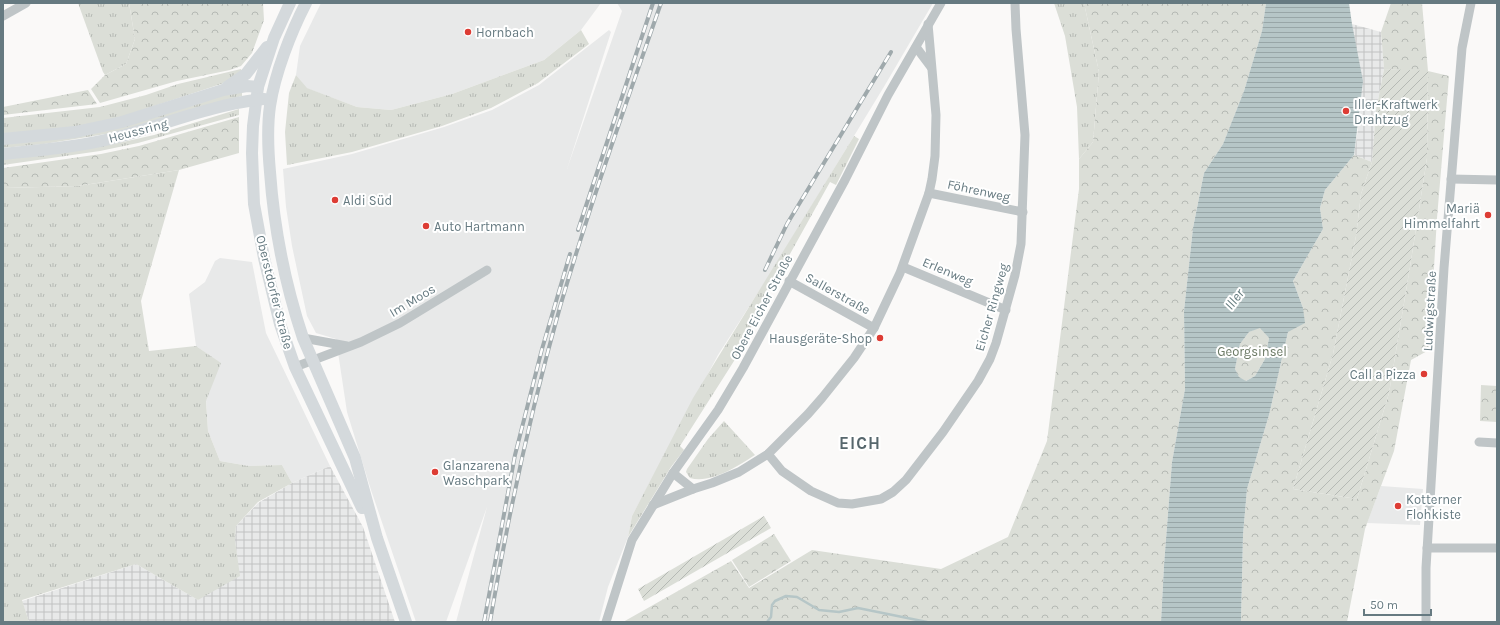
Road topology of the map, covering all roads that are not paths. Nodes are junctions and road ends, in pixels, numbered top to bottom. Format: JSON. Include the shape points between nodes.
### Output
{"nodes":[{"id":1,"x":26,"y":3,"type":"edge"},
{"id":2,"x":290,"y":3,"type":"edge"},
{"id":3,"x":306,"y":3,"type":"edge"},
{"id":4,"x":941,"y":3,"type":"edge"},
{"id":5,"x":1015,"y":3,"type":"edge"},
{"id":6,"x":1471,"y":3,"type":"edge"},
{"id":7,"x":3,"y":16,"type":"edge"},
{"id":8,"x":928,"y":24,"type":"junction"},
{"id":9,"x":274,"y":38,"type":"junction"},
{"id":10,"x":916,"y":47,"type":"junction"},
{"id":11,"x":931,"y":67,"type":"junction"},
{"id":12,"x":258,"y":87,"type":"junction"},
{"id":13,"x":223,"y":90,"type":"junction"},
{"id":14,"x":272,"y":99,"type":"junction"},
{"id":15,"x":256,"y":100,"type":"junction"},
{"id":16,"x":3,"y":139,"type":"edge"},
{"id":17,"x":3,"y":154,"type":"edge"},
{"id":18,"x":1451,"y":179,"type":"junction"},
{"id":19,"x":1497,"y":180,"type":"edge"},
{"id":20,"x":929,"y":192,"type":"junction"},
{"id":21,"x":1023,"y":212,"type":"junction"},
{"id":22,"x":903,"y":267,"type":"junction"},
{"id":23,"x":487,"y":270,"type":"dead end"},
{"id":24,"x":789,"y":281,"type":"junction"},
{"id":25,"x":1006,"y":310,"type":"junction"},
{"id":26,"x":874,"y":328,"type":"junction"},
{"id":27,"x":303,"y":338,"type":"junction"},
{"id":28,"x":349,"y":346,"type":"junction"},
{"id":29,"x":314,"y":360,"type":"junction"},
{"id":30,"x":295,"y":366,"type":"junction"},
{"id":31,"x":1479,"y":442,"type":"dead end"},
{"id":32,"x":1497,"y":443,"type":"edge"},
{"id":33,"x":768,"y":454,"type":"junction"},
{"id":34,"x":674,"y":473,"type":"junction"},
{"id":35,"x":693,"y":489,"type":"junction"},
{"id":36,"x":653,"y":505,"type":"junction"},
{"id":37,"x":376,"y":538,"type":"junction"},
{"id":38,"x":1427,"y":548,"type":"junction"},
{"id":39,"x":1497,"y":548,"type":"edge"},
{"id":40,"x":406,"y":622,"type":"edge"},
{"id":41,"x":606,"y":622,"type":"edge"},
{"id":42,"x":1426,"y":622,"type":"edge"}],
"edges":[{"from":1,"to":7,"type":"street"},
{"from":2,"to":9,"type":"main road"},
{"from":3,"to":14,"type":"main road","name":"Oberstdorfer Straße","via":[[282,59]]},
{"from":4,"to":8,"type":"street","name":"Obere Eicher Straße"},
{"from":5,"to":21,"type":"street","name":"Eicher Ringweg","via":[[1025,135]]},
{"from":6,"to":18,"type":"street","name":"Ludwigstraße","via":[[1462,48]]},
{"from":8,"to":10,"type":"street","name":"Obere Eicher Straße"},
{"from":8,"to":11,"type":"street"},
{"from":9,"to":12,"type":"main road","name":"Oberstdorfer Straße"},
{"from":9,"to":13,"type":"main road","via":[[246,74]]},
{"from":10,"to":11,"type":"street"},
{"from":10,"to":24,"type":"street","name":"Obere Eicher Straße"},
{"from":11,"to":20,"type":"street","via":[[936,121],[935,156]]},
{"from":12,"to":13,"type":"main road","name":"Heussring"},
{"from":12,"to":14,"type":"main road"},
{"from":12,"to":15,"type":"main road","name":"Oberstdorfer Straße"},
{"from":13,"to":16,"type":"main road","name":"Heussring","via":[[122,122],[75,132]]},
{"from":14,"to":15,"type":"main road","name":"Heussring"},
{"from":14,"to":27,"type":"main road","name":"Oberstdorfer Straße","via":[[268,144],[272,205],[284,267]]},
{"from":15,"to":17,"type":"main road","name":"Heussring","via":[[219,107],[113,138]]},
{"from":15,"to":30,"type":"main road","name":"Oberstdorfer Straße","via":[[252,146],[254,204],[278,317]]},
{"from":18,"to":19,"type":"street"},
{"from":18,"to":38,"type":"street","name":"Ludwigstraße"},
{"from":20,"to":21,"type":"street","name":"Föhrenweg"},
{"from":20,"to":22,"type":"street"},
{"from":21,"to":25,"type":"street","name":"Eicher Ringweg","via":[[1021,244]]},
{"from":22,"to":25,"type":"street","name":"Erlenweg"},
{"from":22,"to":26,"type":"street"},
{"from":23,"to":28,"type":"street","name":"Im Moos","via":[[400,323]]},
{"from":24,"to":26,"type":"street","name":"Sallerstraße"},
{"from":24,"to":34,"type":"street","name":"Obere Eicher Straße","via":[[718,410]]},
{"from":25,"to":33,"type":"street","name":"Eicher Ringweg","via":[[990,359],[978,381],[906,480],[881,499],[852,504],[838,503],[811,491],[782,471]]},
{"from":26,"to":33,"type":"street","via":[[822,398]]},
{"from":27,"to":28,"type":"street"},
{"from":27,"to":29,"type":"main road","name":"Oberstdorfer Straße"},
{"from":28,"to":29,"type":"street","name":"Im Moos"},
{"from":29,"to":30,"type":"street","name":"Im Moos"},
{"from":29,"to":37,"type":"main road","name":"Oberstdorfer Straße","via":[[354,458]]},
{"from":30,"to":37,"type":"main road","name":"Oberstdorfer Straße"},
{"from":31,"to":32,"type":"street"},
{"from":33,"to":35,"type":"street","via":[[739,472]]},
{"from":34,"to":35,"type":"street"},
{"from":34,"to":36,"type":"street","name":"Obere Eicher Straße"},
{"from":35,"to":36,"type":"street"},
{"from":36,"to":41,"type":"street","name":"Obere Eicher Straße","via":[[632,540]]},
{"from":37,"to":40,"type":"main road","name":"Oberstdorfer Straße"},
{"from":38,"to":39,"type":"street"},
{"from":38,"to":42,"type":"street","name":"Ludwigstraße"}]}
